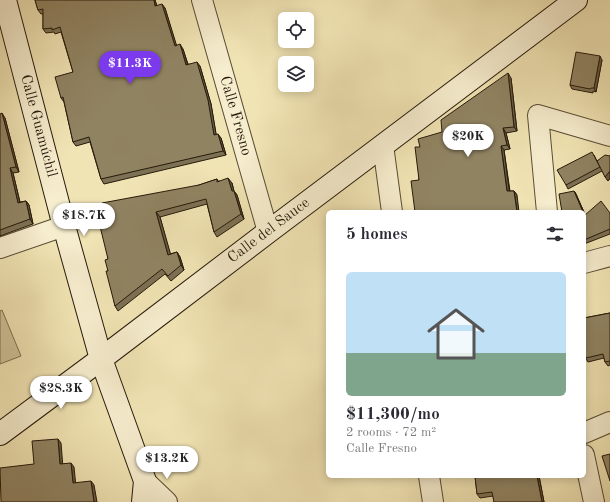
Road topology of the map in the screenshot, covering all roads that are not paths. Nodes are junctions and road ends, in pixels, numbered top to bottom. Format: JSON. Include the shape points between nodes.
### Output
{"nodes":[{"id":1,"x":5,"y":0,"type":"edge"},
{"id":2,"x":202,"y":0,"type":"edge"},
{"id":3,"x":576,"y":0,"type":"edge"},
{"id":4,"x":610,"y":136,"type":"edge"},
{"id":5,"x":383,"y":145,"type":"junction"},
{"id":6,"x":392,"y":210,"type":"edge"},
{"id":7,"x":547,"y":210,"type":"edge"},
{"id":8,"x":64,"y":226,"type":"junction"},
{"id":9,"x":268,"y":232,"type":"junction"},
{"id":10,"x":0,"y":248,"type":"edge"},
{"id":11,"x":610,"y":256,"type":"edge"},
{"id":12,"x":586,"y":262,"type":"edge"},
{"id":13,"x":101,"y":359,"type":"junction"},
{"id":14,"x":610,"y":422,"type":"edge"},
{"id":15,"x":586,"y":432,"type":"edge"},
{"id":16,"x":0,"y":434,"type":"edge"},
{"id":17,"x":586,"y":464,"type":"edge"},
{"id":18,"x":429,"y":478,"type":"edge"},
{"id":19,"x":145,"y":481,"type":"junction"},
{"id":20,"x":143,"y":502,"type":"edge"},
{"id":21,"x":167,"y":502,"type":"edge"},
{"id":22,"x":433,"y":502,"type":"edge"},
{"id":23,"x":594,"y":502,"type":"edge"}],
"edges":[{"from":1,"to":8,"type":"street","name":"Calle Guamúchil"},
{"from":2,"to":9,"type":"street","name":"Calle Fresno"},
{"from":3,"to":5,"type":"street","name":"Calle del Sauce"},
{"from":4,"to":7,"type":"street","via":[[538,116]]},
{"from":5,"to":6,"type":"street"},
{"from":5,"to":9,"type":"street","name":"Calle del Sauce"},
{"from":8,"to":10,"type":"street"},
{"from":8,"to":13,"type":"street","name":"Calle Guamúchil"},
{"from":9,"to":13,"type":"street","name":"Calle del Sauce"},
{"from":11,"to":12,"type":"street"},
{"from":13,"to":16,"type":"street","name":"Calle del Sauce"},
{"from":13,"to":19,"type":"street","name":"Calle Guamúchil"},
{"from":14,"to":15,"type":"street"},
{"from":17,"to":23,"type":"street"},
{"from":18,"to":22,"type":"street"},
{"from":19,"to":20,"type":"street"},
{"from":19,"to":21,"type":"street"}]}
